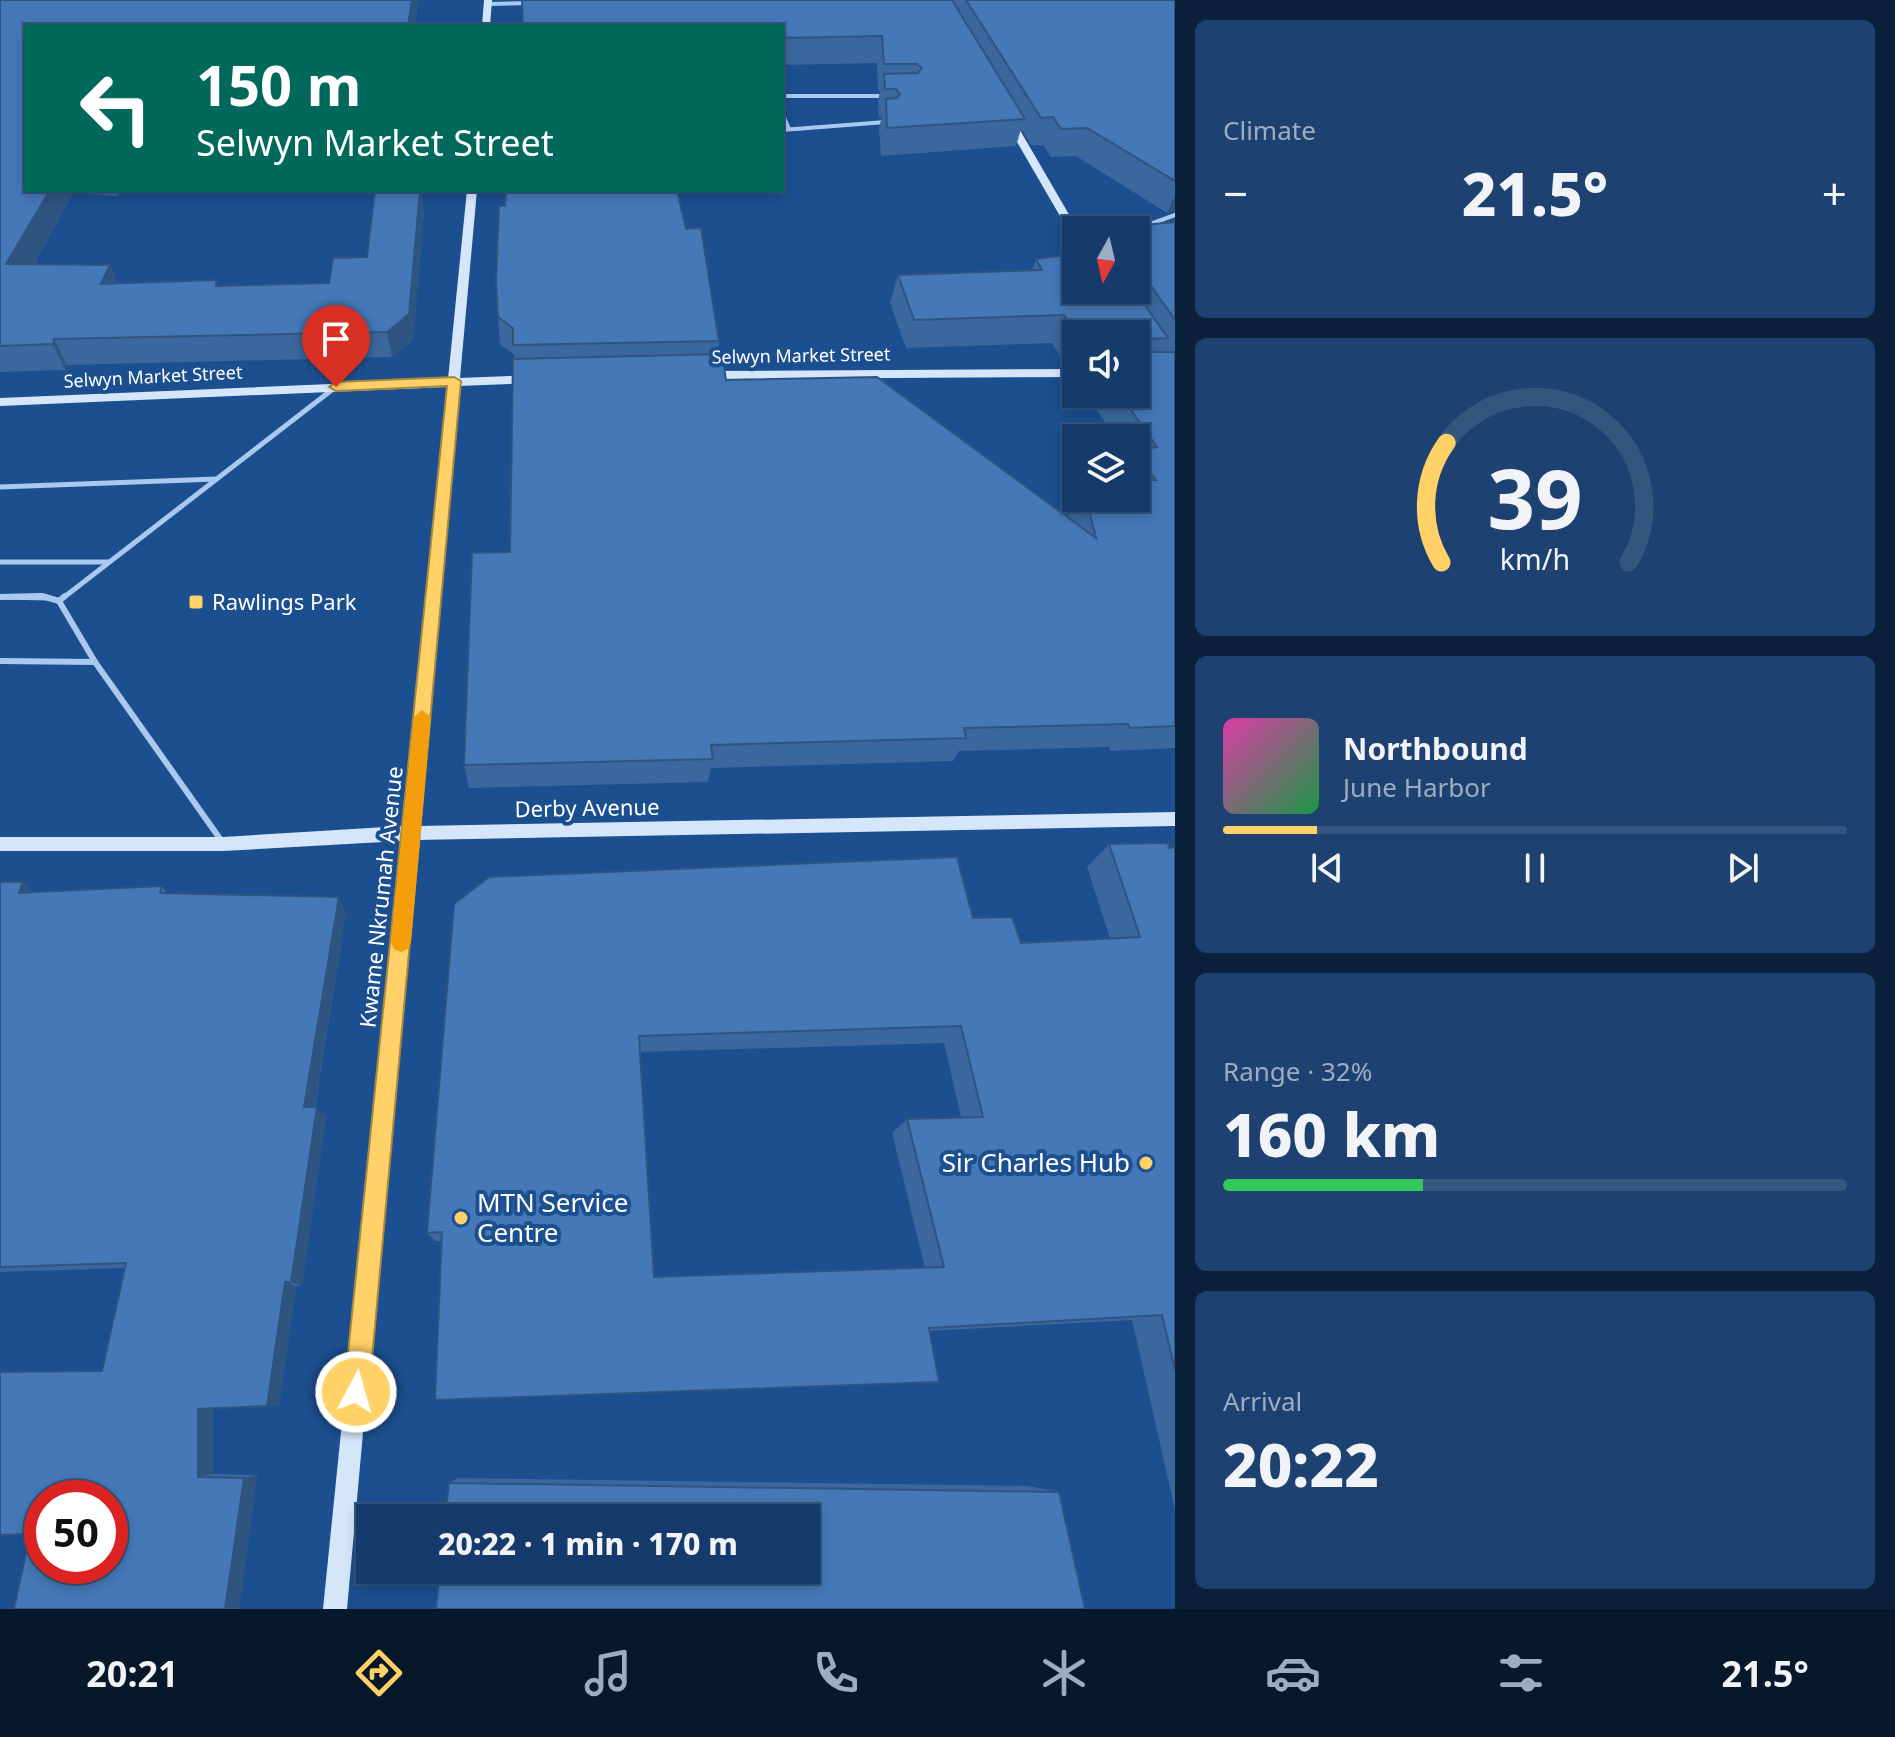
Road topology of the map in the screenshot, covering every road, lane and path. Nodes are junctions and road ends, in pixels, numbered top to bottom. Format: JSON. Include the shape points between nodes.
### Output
{"nodes":[{"id":1,"x":488,"y":2,"type":"edge"},
{"id":2,"x":534,"y":3,"type":"edge"},
{"id":3,"x":486,"y":24,"type":"edge"},
{"id":4,"x":784,"y":96,"type":"edge"},
{"id":5,"x":895,"y":96,"type":"edge"},
{"id":6,"x":1000,"y":103,"type":"edge"},
{"id":7,"x":784,"y":118,"type":"edge"},
{"id":8,"x":888,"y":121,"type":"edge"},
{"id":9,"x":789,"y":129,"type":"junction"},
{"id":10,"x":784,"y":130,"type":"edge"},
{"id":11,"x":472,"y":192,"type":"edge"},
{"id":12,"x":1175,"y":215,"type":"edge"},
{"id":13,"x":1065,"y":216,"type":"edge"},
{"id":14,"x":1150,"y":224,"type":"edge"},
{"id":15,"x":1062,"y":373,"type":"edge"},
{"id":16,"x":693,"y":376,"type":"edge"},
{"id":17,"x":550,"y":379,"type":"edge"},
{"id":18,"x":454,"y":381,"type":"junction"},
{"id":19,"x":336,"y":387,"type":"junction"},
{"id":20,"x":0,"y":402,"type":"edge"},
{"id":21,"x":217,"y":479,"type":"junction"},
{"id":22,"x":0,"y":487,"type":"edge"},
{"id":23,"x":0,"y":562,"type":"edge"},
{"id":24,"x":110,"y":562,"type":"junction"},
{"id":25,"x":0,"y":597,"type":"edge"},
{"id":26,"x":59,"y":601,"type":"junction"},
{"id":27,"x":0,"y":661,"type":"edge"},
{"id":28,"x":95,"y":662,"type":"junction"},
{"id":29,"x":1175,"y":819,"type":"edge"},
{"id":30,"x":412,"y":833,"type":"junction"},
{"id":31,"x":0,"y":844,"type":"edge"},
{"id":32,"x":223,"y":844,"type":"junction"},
{"id":33,"x":335,"y":1609,"type":"edge"}],
"edges":[{"from":1,"to":2,"type":"lane"},
{"from":1,"to":3,"type":"main road"},
{"from":4,"to":5,"type":"lane"},
{"from":6,"to":13,"type":"main road"},
{"from":7,"to":9,"type":"lane"},
{"from":8,"to":9,"type":"lane"},
{"from":9,"to":10,"type":"lane"},
{"from":11,"to":18,"type":"main road","name":"Kwame Nkrumah Avenue"},
{"from":12,"to":14,"type":"lane"},
{"from":15,"to":16,"type":"main road","name":"Selwyn Market Street"},
{"from":17,"to":18,"type":"main road","name":"Selwyn Market Street"},
{"from":18,"to":19,"type":"main road","name":"Selwyn Market Street"},
{"from":18,"to":30,"type":"main road","name":"Kwame Nkrumah Avenue"},
{"from":19,"to":20,"type":"main road","name":"Selwyn Market Street"},
{"from":19,"to":21,"type":"lane"},
{"from":21,"to":22,"type":"lane"},
{"from":21,"to":24,"type":"lane"},
{"from":23,"to":24,"type":"lane"},
{"from":24,"to":26,"type":"lane"},
{"from":25,"to":26,"type":"lane"},
{"from":26,"to":28,"type":"lane"},
{"from":27,"to":28,"type":"lane"},
{"from":28,"to":32,"type":"lane"},
{"from":29,"to":30,"type":"main road","name":"Derby Avenue"},
{"from":30,"to":32,"type":"main road","name":"Derby Avenue"},
{"from":30,"to":33,"type":"main road","name":"Kwame Nkrumah Avenue"},
{"from":31,"to":32,"type":"main road","name":"Derby Avenue"}]}
